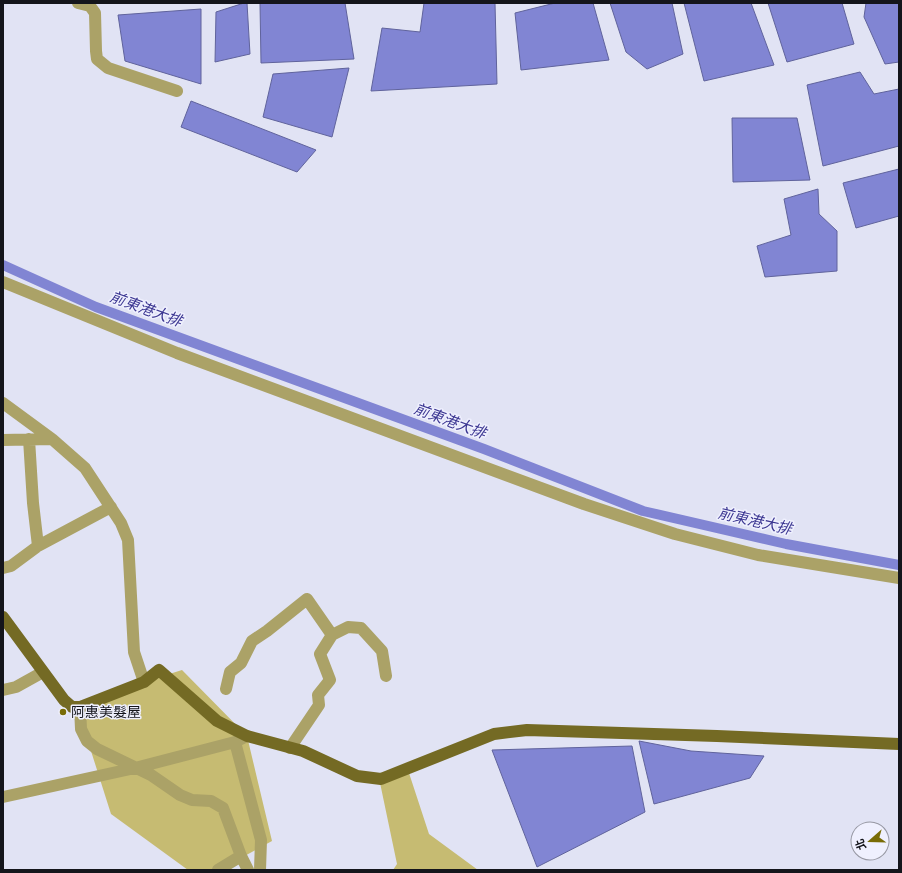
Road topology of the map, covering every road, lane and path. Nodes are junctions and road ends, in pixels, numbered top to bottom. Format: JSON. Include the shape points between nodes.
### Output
{"nodes":[{"id":1,"x":78,"y":3,"type":"edge"},
{"id":2,"x":177,"y":91,"type":"dead end"},
{"id":3,"x":3,"y":282,"type":"edge"},
{"id":4,"x":3,"y":403,"type":"edge"},
{"id":5,"x":29,"y":439,"type":"junction"},
{"id":6,"x":52,"y":439,"type":"junction"},
{"id":7,"x":3,"y":440,"type":"edge"},
{"id":8,"x":111,"y":507,"type":"junction"},
{"id":9,"x":38,"y":546,"type":"junction"},
{"id":10,"x":3,"y":568,"type":"edge"},
{"id":11,"x":899,"y":578,"type":"edge"},
{"id":12,"x":3,"y":617,"type":"edge"},
{"id":13,"x":332,"y":634,"type":"junction"},
{"id":14,"x":43,"y":672,"type":"junction"},
{"id":15,"x":386,"y":676,"type":"dead end"},
{"id":16,"x":144,"y":682,"type":"junction"},
{"id":17,"x":226,"y":689,"type":"dead end"},
{"id":18,"x":3,"y":690,"type":"edge"},
{"id":19,"x":80,"y":707,"type":"junction"},
{"id":20,"x":247,"y":736,"type":"junction"},
{"id":21,"x":235,"y":742,"type":"junction"},
{"id":22,"x":899,"y":744,"type":"edge"},
{"id":23,"x":290,"y":748,"type":"junction"},
{"id":24,"x":135,"y":768,"type":"junction"},
{"id":25,"x":3,"y":796,"type":"edge"},
{"id":26,"x":241,"y":856,"type":"junction"},
{"id":27,"x":218,"y":870,"type":"edge"},
{"id":28,"x":248,"y":870,"type":"edge"},
{"id":29,"x":260,"y":870,"type":"edge"}],
"edges":[{"from":1,"to":2,"type":"street","via":[[90,6],[95,13],[96,51],[98,59],[103,64],[108,68]]},
{"from":3,"to":11,"type":"street","via":[[177,354],[584,504],[675,534],[758,555]]},
{"from":4,"to":6,"type":"street"},
{"from":5,"to":6,"type":"street"},
{"from":5,"to":7,"type":"street"},
{"from":5,"to":9,"type":"street"},
{"from":6,"to":8,"type":"street","via":[[85,468]]},
{"from":8,"to":9,"type":"street"},
{"from":8,"to":16,"type":"street","via":[[128,540],[134,652]]},
{"from":9,"to":10,"type":"street","via":[[10,566]]},
{"from":12,"to":14,"type":"main road"},
{"from":13,"to":15,"type":"street","via":[[348,627],[361,628],[382,651]]},
{"from":13,"to":17,"type":"street","via":[[307,599],[252,641],[241,663],[230,672]]},
{"from":13,"to":23,"type":"street","via":[[320,654],[330,680],[318,695],[319,705]]},
{"from":14,"to":18,"type":"street","via":[[16,688]]},
{"from":14,"to":19,"type":"main road","via":[[64,700],[72,707]]},
{"from":16,"to":19,"type":"main road"},
{"from":16,"to":20,"type":"main road","via":[[159,670],[217,721]]},
{"from":19,"to":24,"type":"street","via":[[81,729],[88,742]]},
{"from":20,"to":21,"type":"street"},
{"from":20,"to":23,"type":"main road"},
{"from":21,"to":24,"type":"street"},
{"from":21,"to":29,"type":"street","via":[[261,840]]},
{"from":22,"to":23,"type":"main road","via":[[526,730],[494,734],[381,778],[357,776],[303,750]]},
{"from":24,"to":25,"type":"street"},
{"from":24,"to":26,"type":"street","via":[[151,775],[180,795],[192,800],[211,801],[223,808]]},
{"from":26,"to":27,"type":"street"},
{"from":26,"to":28,"type":"street"}]}
